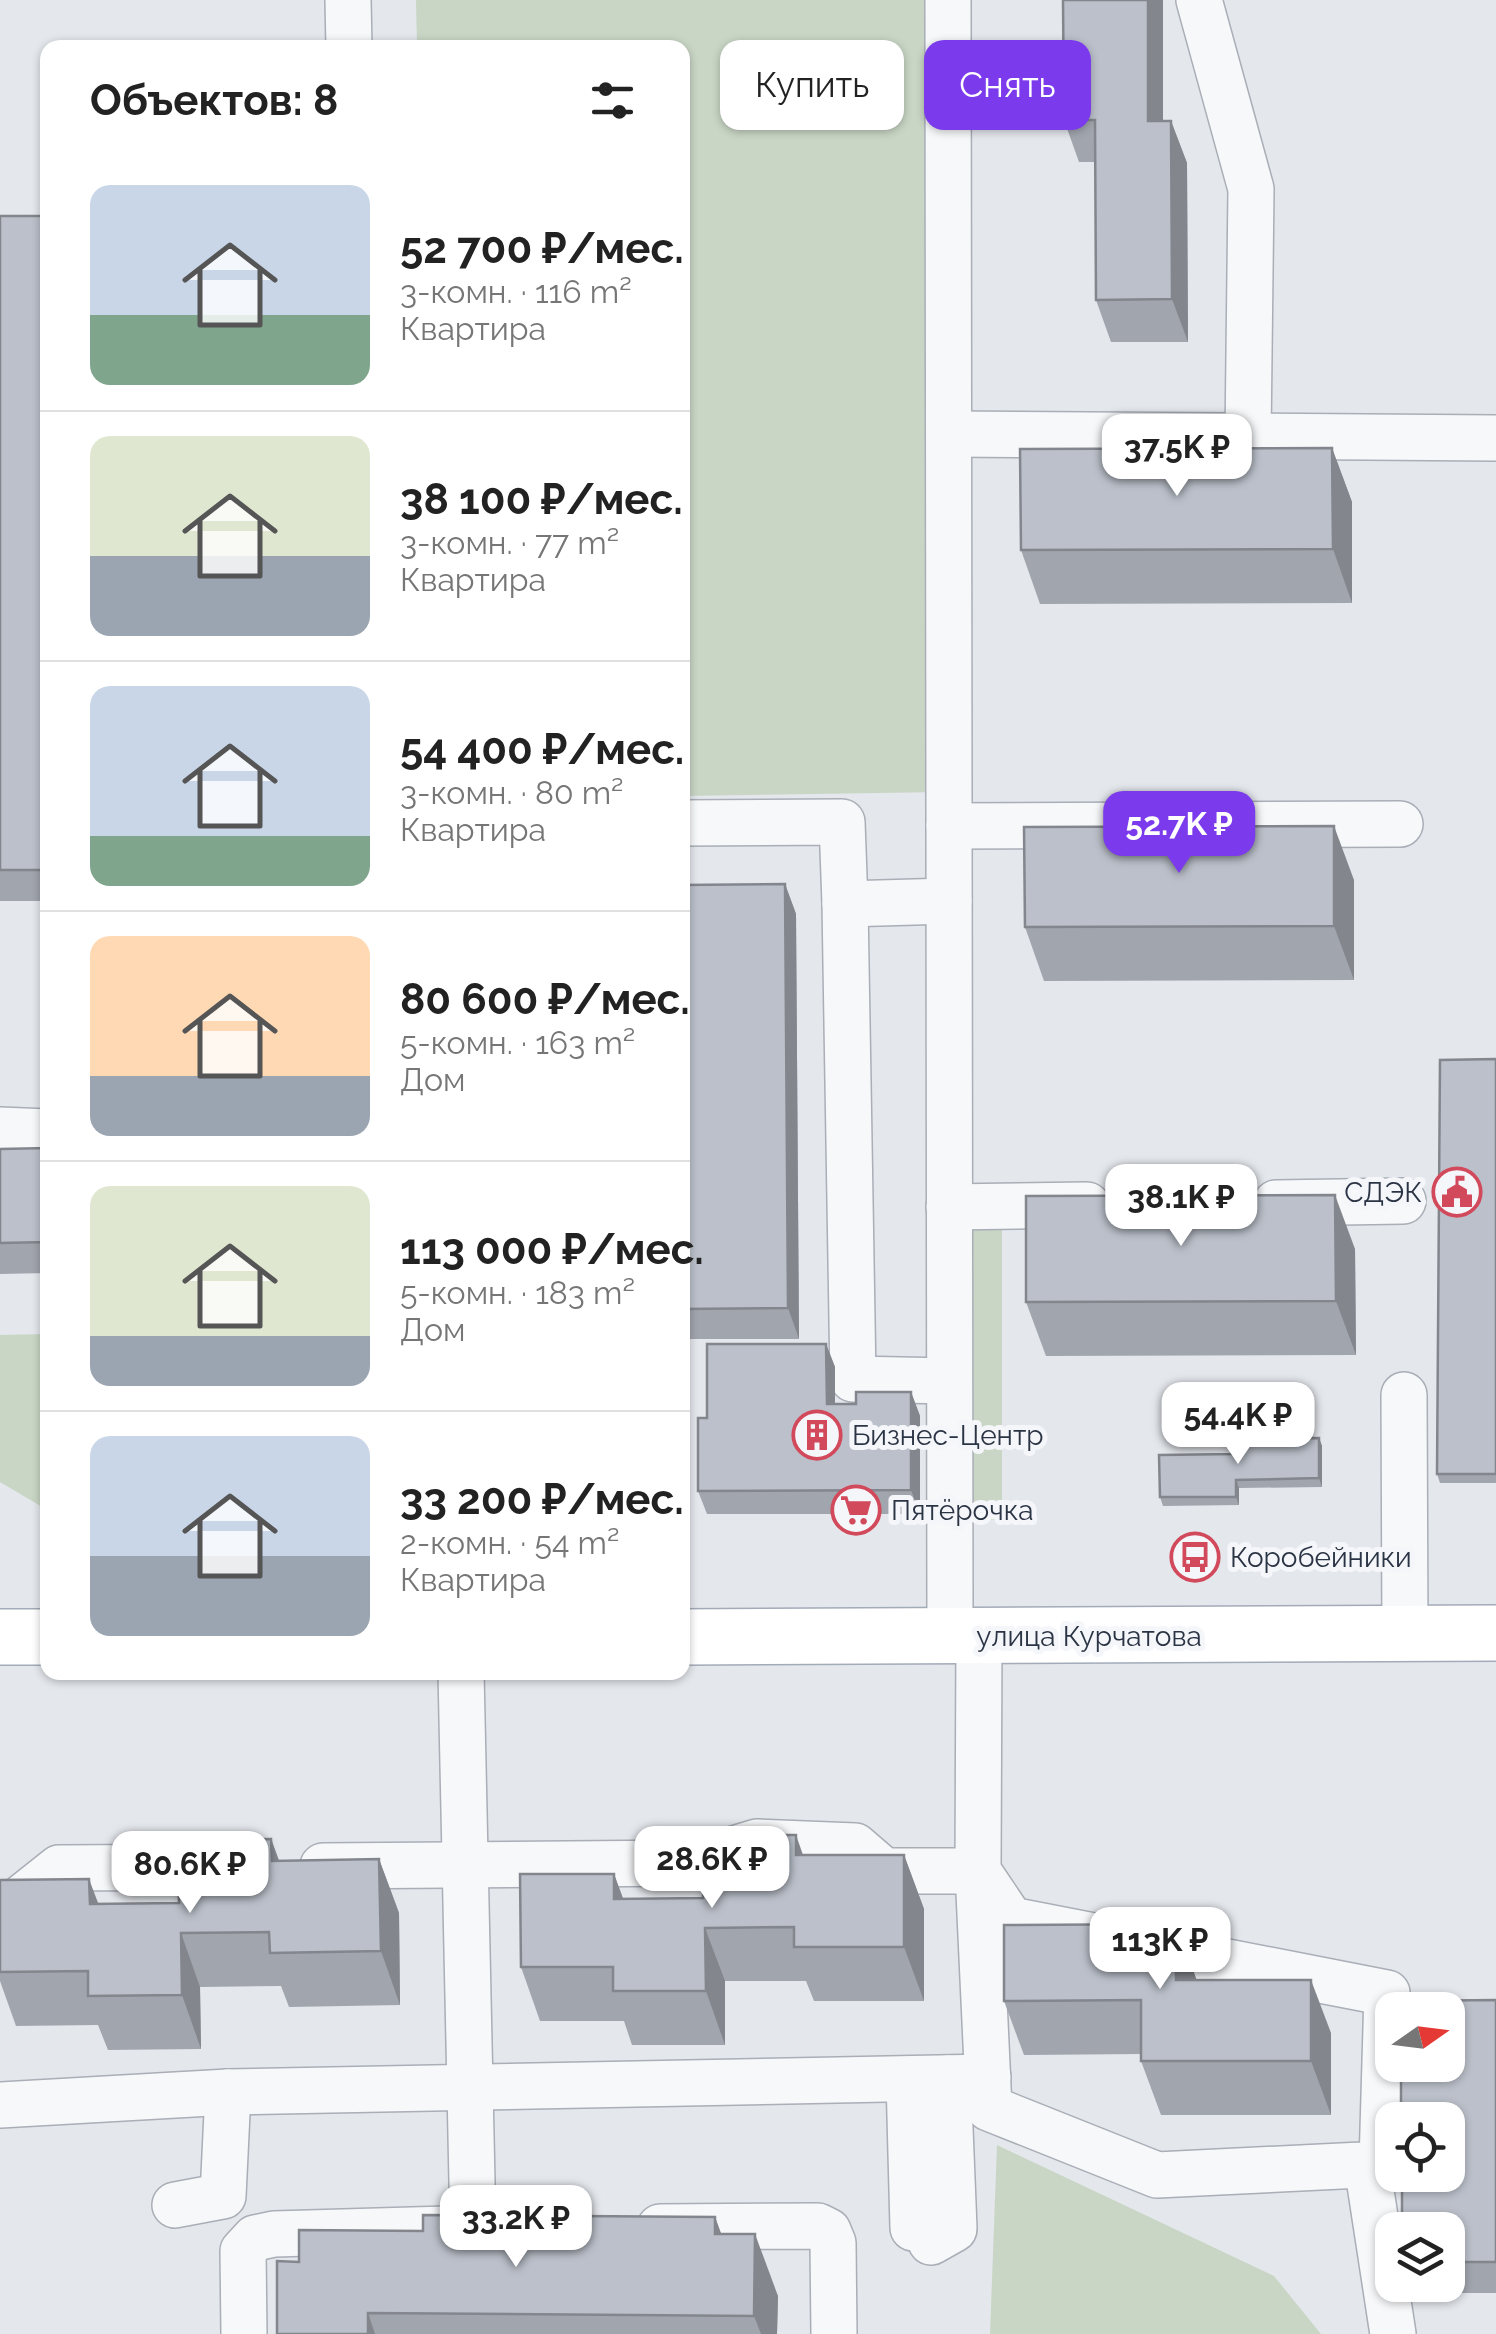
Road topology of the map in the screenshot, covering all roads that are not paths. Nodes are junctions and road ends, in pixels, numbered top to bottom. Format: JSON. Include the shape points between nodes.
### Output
{"nodes":[{"id":1,"x":348,"y":0,"type":"edge"},
{"id":2,"x":948,"y":0,"type":"edge"},
{"id":3,"x":1199,"y":0,"type":"edge"},
{"id":4,"x":349,"y":40,"type":"edge"},
{"id":5,"x":949,"y":434,"type":"junction"},
{"id":6,"x":1248,"y":437,"type":"junction"},
{"id":7,"x":1496,"y":438,"type":"edge"},
{"id":8,"x":690,"y":824,"type":"edge"},
{"id":9,"x":1400,"y":824,"type":"dead end"},
{"id":10,"x":949,"y":826,"type":"junction"},
{"id":11,"x":949,"y":901,"type":"junction"},
{"id":12,"x":845,"y":904,"type":"junction"},
{"id":13,"x":0,"y":1130,"type":"edge"},
{"id":14,"x":40,"y":1132,"type":"edge"},
{"id":15,"x":1402,"y":1201,"type":"dead end"},
{"id":16,"x":1226,"y":1203,"type":"edge"},
{"id":17,"x":1128,"y":1204,"type":"edge"},
{"id":18,"x":950,"y":1207,"type":"junction"},
{"id":19,"x":949,"y":1381,"type":"junction"},
{"id":20,"x":1404,"y":1395,"type":"dead end"},
{"id":21,"x":1496,"y":1633,"type":"edge"},
{"id":22,"x":1405,"y":1634,"type":"junction"},
{"id":23,"x":0,"y":1636,"type":"edge"},
{"id":24,"x":40,"y":1636,"type":"edge"},
{"id":25,"x":690,"y":1636,"type":"edge"},
{"id":26,"x":964,"y":1637,"type":"junction"},
{"id":27,"x":461,"y":1680,"type":"edge"},
{"id":28,"x":464,"y":1865,"type":"junction"},
{"id":29,"x":978,"y":1870,"type":"junction"},
{"id":30,"x":0,"y":1915,"type":"edge"},
{"id":31,"x":948,"y":2078,"type":"junction"},
{"id":32,"x":469,"y":2089,"type":"junction"},
{"id":33,"x":228,"y":2092,"type":"junction"},
{"id":34,"x":0,"y":2105,"type":"edge"},
{"id":35,"x":1367,"y":2165,"type":"junction"},
{"id":36,"x":175,"y":2205,"type":"dead end"},
{"id":37,"x":626,"y":2227,"type":"edge"},
{"id":38,"x":472,"y":2228,"type":"junction"},
{"id":39,"x":530,"y":2228,"type":"edge"},
{"id":40,"x":922,"y":2235,"type":"dead end"},
{"id":41,"x":244,"y":2334,"type":"edge"},
{"id":42,"x":834,"y":2334,"type":"edge"},
{"id":43,"x":1393,"y":2334,"type":"edge"}],
"edges":[{"from":1,"to":4,"type":"street"},
{"from":2,"to":5,"type":"street"},
{"from":3,"to":6,"type":"street","via":[[1251,189]]},
{"from":5,"to":6,"type":"street"},
{"from":5,"to":10,"type":"street"},
{"from":6,"to":7,"type":"street"},
{"from":8,"to":12,"type":"street","via":[[842,822]]},
{"from":9,"to":10,"type":"street"},
{"from":10,"to":11,"type":"street"},
{"from":11,"to":12,"type":"street"},
{"from":11,"to":18,"type":"street"},
{"from":12,"to":19,"type":"street","via":[[853,1379]]},
{"from":13,"to":14,"type":"street"},
{"from":15,"to":16,"type":"street"},
{"from":17,"to":18,"type":"street"},
{"from":18,"to":19,"type":"street"},
{"from":19,"to":26,"type":"street"},
{"from":20,"to":22,"type":"street"},
{"from":21,"to":22,"type":"main road","name":"улица Курчатова"},
{"from":22,"to":26,"type":"main road","name":"улица Курчатова"},
{"from":23,"to":24,"type":"main road"},
{"from":25,"to":26,"type":"main road","name":"улица Курчатова"},
{"from":26,"to":29,"type":"street"},
{"from":27,"to":28,"type":"street"},
{"from":28,"to":29,"type":"street","via":[[688,1863],[757,1842],[855,1846],[884,1871]]},
{"from":28,"to":30,"type":"street","via":[[59,1868]]},
{"from":28,"to":32,"type":"street"},
{"from":29,"to":31,"type":"street"},
{"from":29,"to":35,"type":"street","via":[[1011,1920],[1387,1993],[1382,2164]]},
{"from":31,"to":32,"type":"street"},
{"from":31,"to":35,"type":"street","via":[[989,2108],[1157,2175]]},
{"from":31,"to":40,"type":"street","via":[[954,2229]]},
{"from":32,"to":33,"type":"street"},
{"from":32,"to":38,"type":"street"},
{"from":33,"to":34,"type":"street"},
{"from":33,"to":36,"type":"street","via":[[224,2196]]},
{"from":35,"to":43,"type":"street"},
{"from":37,"to":42,"type":"street","via":[[818,2226],[833,2244]]},
{"from":38,"to":39,"type":"street"},
{"from":38,"to":41,"type":"street","via":[[255,2238],[243,2251]]}]}
